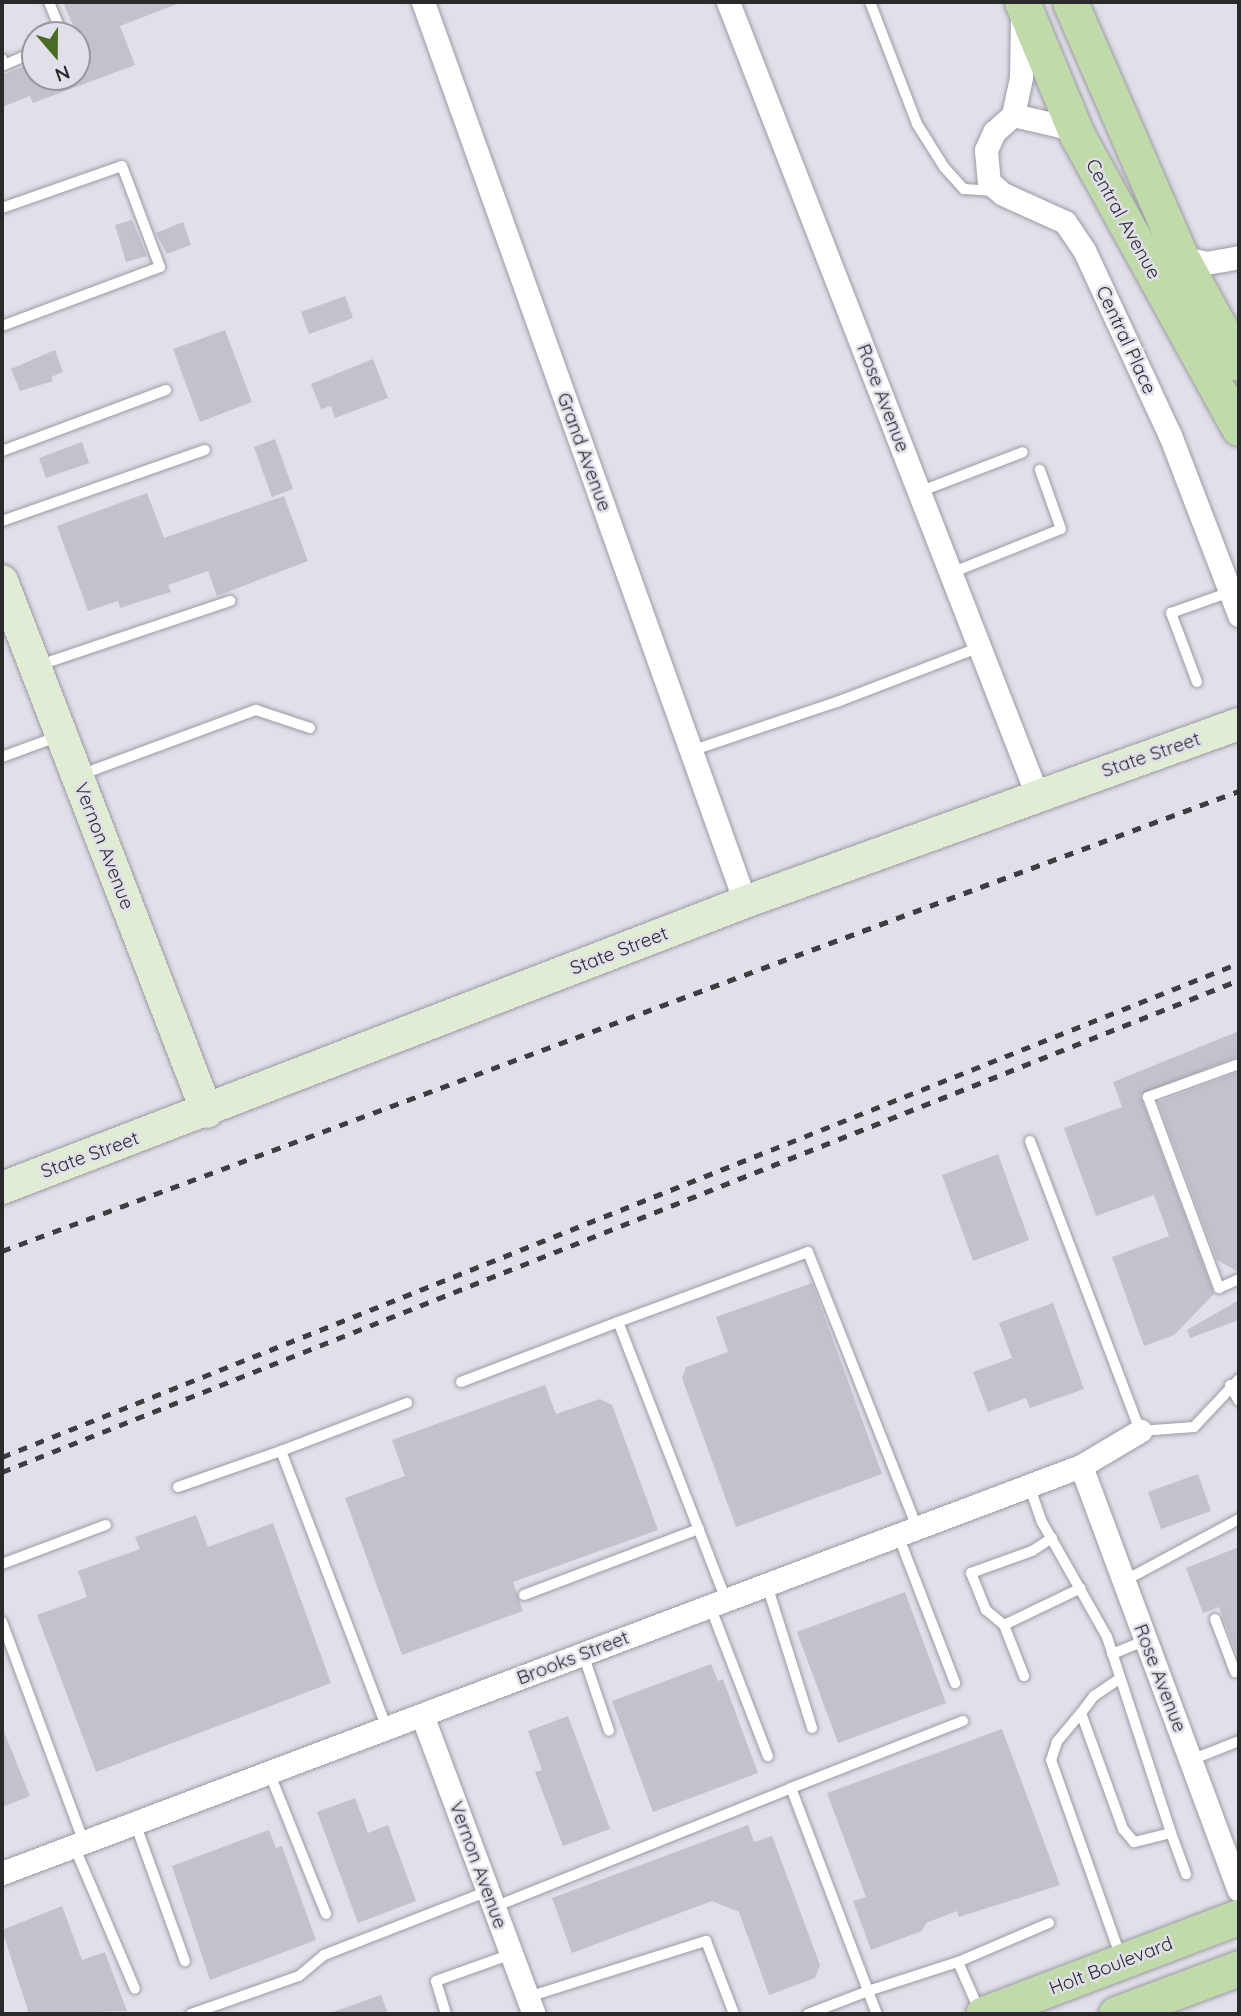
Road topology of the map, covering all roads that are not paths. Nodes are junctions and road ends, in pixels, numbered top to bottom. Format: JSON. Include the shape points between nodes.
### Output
{"nodes":[{"id":1,"x":49,"y":2,"type":"edge"},
{"id":2,"x":423,"y":2,"type":"edge"},
{"id":3,"x":728,"y":2,"type":"edge"},
{"id":4,"x":870,"y":2,"type":"edge"},
{"id":5,"x":1022,"y":2,"type":"edge"},
{"id":6,"x":1069,"y":2,"type":"edge"},
{"id":7,"x":56,"y":21,"type":"edge"},
{"id":8,"x":21,"y":58,"type":"edge"},
{"id":9,"x":2,"y":59,"type":"edge"},
{"id":10,"x":1013,"y":115,"type":"junction"},
{"id":11,"x":1077,"y":135,"type":"junction"},
{"id":12,"x":1000,"y":191,"type":"junction"},
{"id":13,"x":2,"y":208,"type":"edge"},
{"id":14,"x":1181,"y":257,"type":"junction"},
{"id":15,"x":1239,"y":257,"type":"edge"},
{"id":16,"x":2,"y":326,"type":"edge"},
{"id":17,"x":1237,"y":349,"type":"edge"},
{"id":18,"x":166,"y":390,"type":"dead end"},
{"id":19,"x":1239,"y":428,"type":"edge"},
{"id":20,"x":205,"y":450,"type":"dead end"},
{"id":21,"x":2,"y":451,"type":"edge"},
{"id":22,"x":1023,"y":452,"type":"dead end"},
{"id":23,"x":1040,"y":470,"type":"dead end"},
{"id":24,"x":919,"y":492,"type":"junction"},
{"id":25,"x":2,"y":521,"type":"edge"},
{"id":26,"x":951,"y":573,"type":"junction"},
{"id":27,"x":2,"y":581,"type":"edge"},
{"id":28,"x":1230,"y":592,"type":"junction"},
{"id":29,"x":230,"y":601,"type":"dead end"},
{"id":30,"x":1239,"y":615,"type":"edge"},
{"id":31,"x":980,"y":647,"type":"junction"},
{"id":32,"x":35,"y":667,"type":"junction"},
{"id":33,"x":1197,"y":682,"type":"dead end"},
{"id":34,"x":1239,"y":724,"type":"edge"},
{"id":35,"x":310,"y":727,"type":"dead end"},
{"id":36,"x":61,"y":735,"type":"junction"},
{"id":37,"x":691,"y":751,"type":"junction"},
{"id":38,"x":2,"y":757,"type":"edge"},
{"id":39,"x":77,"y":776,"type":"junction"},
{"id":40,"x":1037,"y":795,"type":"junction"},
{"id":41,"x":745,"y":902,"type":"junction"},
{"id":42,"x":1239,"y":1064,"type":"edge"},
{"id":43,"x":207,"y":1112,"type":"junction"},
{"id":44,"x":1030,"y":1142,"type":"dead end"},
{"id":45,"x":2,"y":1188,"type":"edge"},
{"id":46,"x":1239,"y":1279,"type":"edge"},
{"id":47,"x":618,"y":1322,"type":"junction"},
{"id":48,"x":461,"y":1382,"type":"dead end"},
{"id":49,"x":1235,"y":1382,"type":"edge"},
{"id":50,"x":1239,"y":1401,"type":"edge"},
{"id":51,"x":407,"y":1403,"type":"dead end"},
{"id":52,"x":1140,"y":1431,"type":"junction"},
{"id":53,"x":281,"y":1451,"type":"junction"},
{"id":54,"x":1081,"y":1466,"type":"junction"},
{"id":55,"x":1029,"y":1485,"type":"junction"},
{"id":56,"x":178,"y":1487,"type":"dead end"},
{"id":57,"x":1239,"y":1519,"type":"edge"},
{"id":58,"x":106,"y":1525,"type":"dead end"},
{"id":59,"x":699,"y":1530,"type":"junction"},
{"id":60,"x":908,"y":1531,"type":"junction"},
{"id":61,"x":1052,"y":1538,"type":"junction"},
{"id":62,"x":2,"y":1564,"type":"edge"},
{"id":63,"x":1124,"y":1581,"type":"junction"},
{"id":64,"x":767,"y":1584,"type":"junction"},
{"id":65,"x":1081,"y":1588,"type":"junction"},
{"id":66,"x":524,"y":1595,"type":"dead end"},
{"id":67,"x":718,"y":1603,"type":"junction"},
{"id":68,"x":1215,"y":1619,"type":"dead end"},
{"id":69,"x":2,"y":1622,"type":"edge"},
{"id":70,"x":1004,"y":1625,"type":"junction"},
{"id":71,"x":1146,"y":1640,"type":"junction"},
{"id":72,"x":583,"y":1654,"type":"junction"},
{"id":73,"x":1112,"y":1654,"type":"junction"},
{"id":74,"x":1238,"y":1675,"type":"edge"},
{"id":75,"x":1024,"y":1676,"type":"dead end"},
{"id":76,"x":1119,"y":1679,"type":"junction"},
{"id":77,"x":955,"y":1683,"type":"dead end"},
{"id":78,"x":1081,"y":1713,"type":"junction"},
{"id":79,"x":422,"y":1715,"type":"junction"},
{"id":80,"x":963,"y":1721,"type":"dead end"},
{"id":81,"x":387,"y":1728,"type":"junction"},
{"id":82,"x":812,"y":1728,"type":"dead end"},
{"id":83,"x":609,"y":1731,"type":"dead end"},
{"id":84,"x":1239,"y":1741,"type":"edge"},
{"id":85,"x":768,"y":1756,"type":"dead end"},
{"id":86,"x":1191,"y":1760,"type":"junction"},
{"id":87,"x":269,"y":1773,"type":"junction"},
{"id":88,"x":791,"y":1788,"type":"junction"},
{"id":89,"x":135,"y":1823,"type":"junction"},
{"id":90,"x":1171,"y":1833,"type":"junction"},
{"id":91,"x":79,"y":1844,"type":"junction"},
{"id":92,"x":2,"y":1873,"type":"edge"},
{"id":93,"x":1186,"y":1874,"type":"dead end"},
{"id":94,"x":1239,"y":1890,"type":"edge"},
{"id":95,"x":491,"y":1899,"type":"junction"},
{"id":96,"x":326,"y":1914,"type":"dead end"},
{"id":97,"x":1239,"y":1917,"type":"edge"},
{"id":98,"x":1049,"y":1923,"type":"dead end"},
{"id":99,"x":512,"y":1955,"type":"junction"},
{"id":100,"x":185,"y":1961,"type":"dead end"},
{"id":101,"x":958,"y":1962,"type":"junction"},
{"id":102,"x":1122,"y":1962,"type":"junction"},
{"id":103,"x":1239,"y":1968,"type":"edge"},
{"id":104,"x":135,"y":1989,"type":"dead end"},
{"id":105,"x":868,"y":1991,"type":"junction"},
{"id":106,"x":531,"y":2005,"type":"edge"},
{"id":107,"x":191,"y":2014,"type":"edge"},
{"id":108,"x":446,"y":2014,"type":"edge"},
{"id":109,"x":734,"y":2014,"type":"edge"},
{"id":110,"x":808,"y":2014,"type":"edge"},
{"id":111,"x":877,"y":2014,"type":"edge"},
{"id":112,"x":982,"y":2014,"type":"edge"},
{"id":113,"x":1116,"y":2014,"type":"edge"}],
"edges":[{"from":1,"to":7,"type":"lane"},
{"from":2,"to":37,"type":"street","name":"Grand Avenue"},
{"from":3,"to":24,"type":"street","name":"Rose Avenue"},
{"from":4,"to":12,"type":"lane","via":[[917,124],[944,167],[964,189]]},
{"from":5,"to":10,"type":"street","via":[[1021,77]]},
{"from":5,"to":11,"type":"main road","name":"Central Avenue"},
{"from":6,"to":14,"type":"main road","name":"Central Avenue"},
{"from":8,"to":9,"type":"lane","via":[[4,65]]},
{"from":10,"to":11,"type":"street","via":[[1061,126]]},
{"from":10,"to":12,"type":"street","via":[[994,132],[986,150],[989,182]]},
{"from":11,"to":19,"type":"main road","name":"Central Avenue"},
{"from":12,"to":28,"type":"street","name":"Central Place","via":[[1065,222],[1084,250],[1170,435]]},
{"from":13,"to":16,"type":"lane","via":[[122,166],[160,267]]},
{"from":14,"to":15,"type":"street","via":[[1206,263]]},
{"from":14,"to":17,"type":"main road","name":"Central Avenue"},
{"from":18,"to":21,"type":"lane"},
{"from":20,"to":25,"type":"lane"},
{"from":22,"to":24,"type":"lane"},
{"from":23,"to":26,"type":"lane","via":[[1061,529]]},
{"from":24,"to":26,"type":"street","name":"Rose Avenue"},
{"from":26,"to":31,"type":"street","name":"Rose Avenue"},
{"from":27,"to":32,"type":"street","name":"Vernon Avenue"},
{"from":28,"to":30,"type":"street","name":"Central Place"},
{"from":28,"to":33,"type":"lane","via":[[1171,612]]},
{"from":29,"to":32,"type":"lane"},
{"from":31,"to":37,"type":"lane"},
{"from":31,"to":40,"type":"street","name":"Rose Avenue"},
{"from":32,"to":36,"type":"street","name":"Vernon Avenue"},
{"from":34,"to":40,"type":"street","name":"State Street"},
{"from":35,"to":39,"type":"lane","via":[[256,710]]},
{"from":36,"to":38,"type":"lane"},
{"from":36,"to":39,"type":"street","name":"Vernon Avenue"},
{"from":37,"to":41,"type":"street","name":"Grand Avenue"},
{"from":39,"to":43,"type":"street","name":"Vernon Avenue"},
{"from":40,"to":41,"type":"street","name":"State Street"},
{"from":41,"to":43,"type":"street","name":"State Street"},
{"from":42,"to":46,"type":"lane","via":[[1148,1097],[1219,1288]]},
{"from":43,"to":45,"type":"street","name":"State Street"},
{"from":44,"to":52,"type":"lane"},
{"from":47,"to":48,"type":"lane"},
{"from":47,"to":59,"type":"lane"},
{"from":47,"to":60,"type":"lane","via":[[808,1252]]},
{"from":49,"to":50,"type":"lane"},
{"from":49,"to":52,"type":"lane","via":[[1194,1427]]},
{"from":51,"to":53,"type":"lane"},
{"from":52,"to":54,"type":"street","name":"Brooks Street"},
{"from":53,"to":56,"type":"lane"},
{"from":53,"to":81,"type":"lane"},
{"from":54,"to":55,"type":"street","name":"Brooks Street"},
{"from":54,"to":63,"type":"street","name":"Rose Avenue"},
{"from":55,"to":60,"type":"street","name":"Brooks Street"},
{"from":55,"to":61,"type":"lane"},
{"from":57,"to":63,"type":"lane"},
{"from":58,"to":62,"type":"lane"},
{"from":59,"to":66,"type":"lane"},
{"from":59,"to":67,"type":"lane"},
{"from":60,"to":64,"type":"street","name":"Brooks Street"},
{"from":60,"to":77,"type":"lane"},
{"from":61,"to":65,"type":"lane"},
{"from":61,"to":70,"type":"lane","via":[[1032,1551],[971,1573],[986,1610]]},
{"from":63,"to":71,"type":"street","name":"Rose Avenue"},
{"from":64,"to":67,"type":"street","name":"Brooks Street"},
{"from":64,"to":82,"type":"lane"},
{"from":65,"to":70,"type":"lane"},
{"from":65,"to":73,"type":"lane"},
{"from":67,"to":72,"type":"street","name":"Brooks Street"},
{"from":67,"to":85,"type":"lane"},
{"from":68,"to":74,"type":"lane"},
{"from":69,"to":91,"type":"lane"},
{"from":70,"to":75,"type":"lane"},
{"from":71,"to":73,"type":"lane"},
{"from":71,"to":86,"type":"street","name":"Rose Avenue"},
{"from":72,"to":79,"type":"street","name":"Brooks Street"},
{"from":72,"to":83,"type":"lane"},
{"from":73,"to":76,"type":"lane"},
{"from":76,"to":78,"type":"lane","via":[[1094,1696]]},
{"from":76,"to":90,"type":"lane"},
{"from":78,"to":90,"type":"lane","via":[[1123,1829],[1134,1842]]},
{"from":78,"to":102,"type":"lane","via":[[1057,1742],[1051,1760]]},
{"from":79,"to":81,"type":"street","name":"Brooks Street"},
{"from":79,"to":95,"type":"street","name":"Vernon Avenue"},
{"from":80,"to":88,"type":"lane"},
{"from":81,"to":87,"type":"street","name":"Brooks Street"},
{"from":84,"to":86,"type":"lane"},
{"from":86,"to":94,"type":"street","name":"Rose Avenue"},
{"from":87,"to":89,"type":"street","name":"Brooks Street"},
{"from":87,"to":96,"type":"lane"},
{"from":88,"to":95,"type":"lane"},
{"from":88,"to":105,"type":"lane"},
{"from":89,"to":91,"type":"street","name":"Brooks Street"},
{"from":89,"to":100,"type":"lane"},
{"from":90,"to":93,"type":"lane"},
{"from":91,"to":92,"type":"street","name":"Brooks Street"},
{"from":91,"to":104,"type":"lane"},
{"from":95,"to":99,"type":"street","name":"Vernon Avenue"},
{"from":95,"to":107,"type":"lane","via":[[324,1955],[299,1976]]},
{"from":97,"to":102,"type":"main road","name":"Holt Boulevard"},
{"from":98,"to":101,"type":"lane"},
{"from":99,"to":106,"type":"street","name":"Vernon Avenue"},
{"from":99,"to":108,"type":"lane","via":[[436,1980]]},
{"from":101,"to":105,"type":"lane"},
{"from":101,"to":112,"type":"lane"},
{"from":102,"to":112,"type":"main road","name":"Holt Boulevard"},
{"from":103,"to":113,"type":"main road"},
{"from":105,"to":110,"type":"lane"},
{"from":105,"to":111,"type":"lane"},
{"from":106,"to":109,"type":"lane","via":[[706,1941]]}]}
